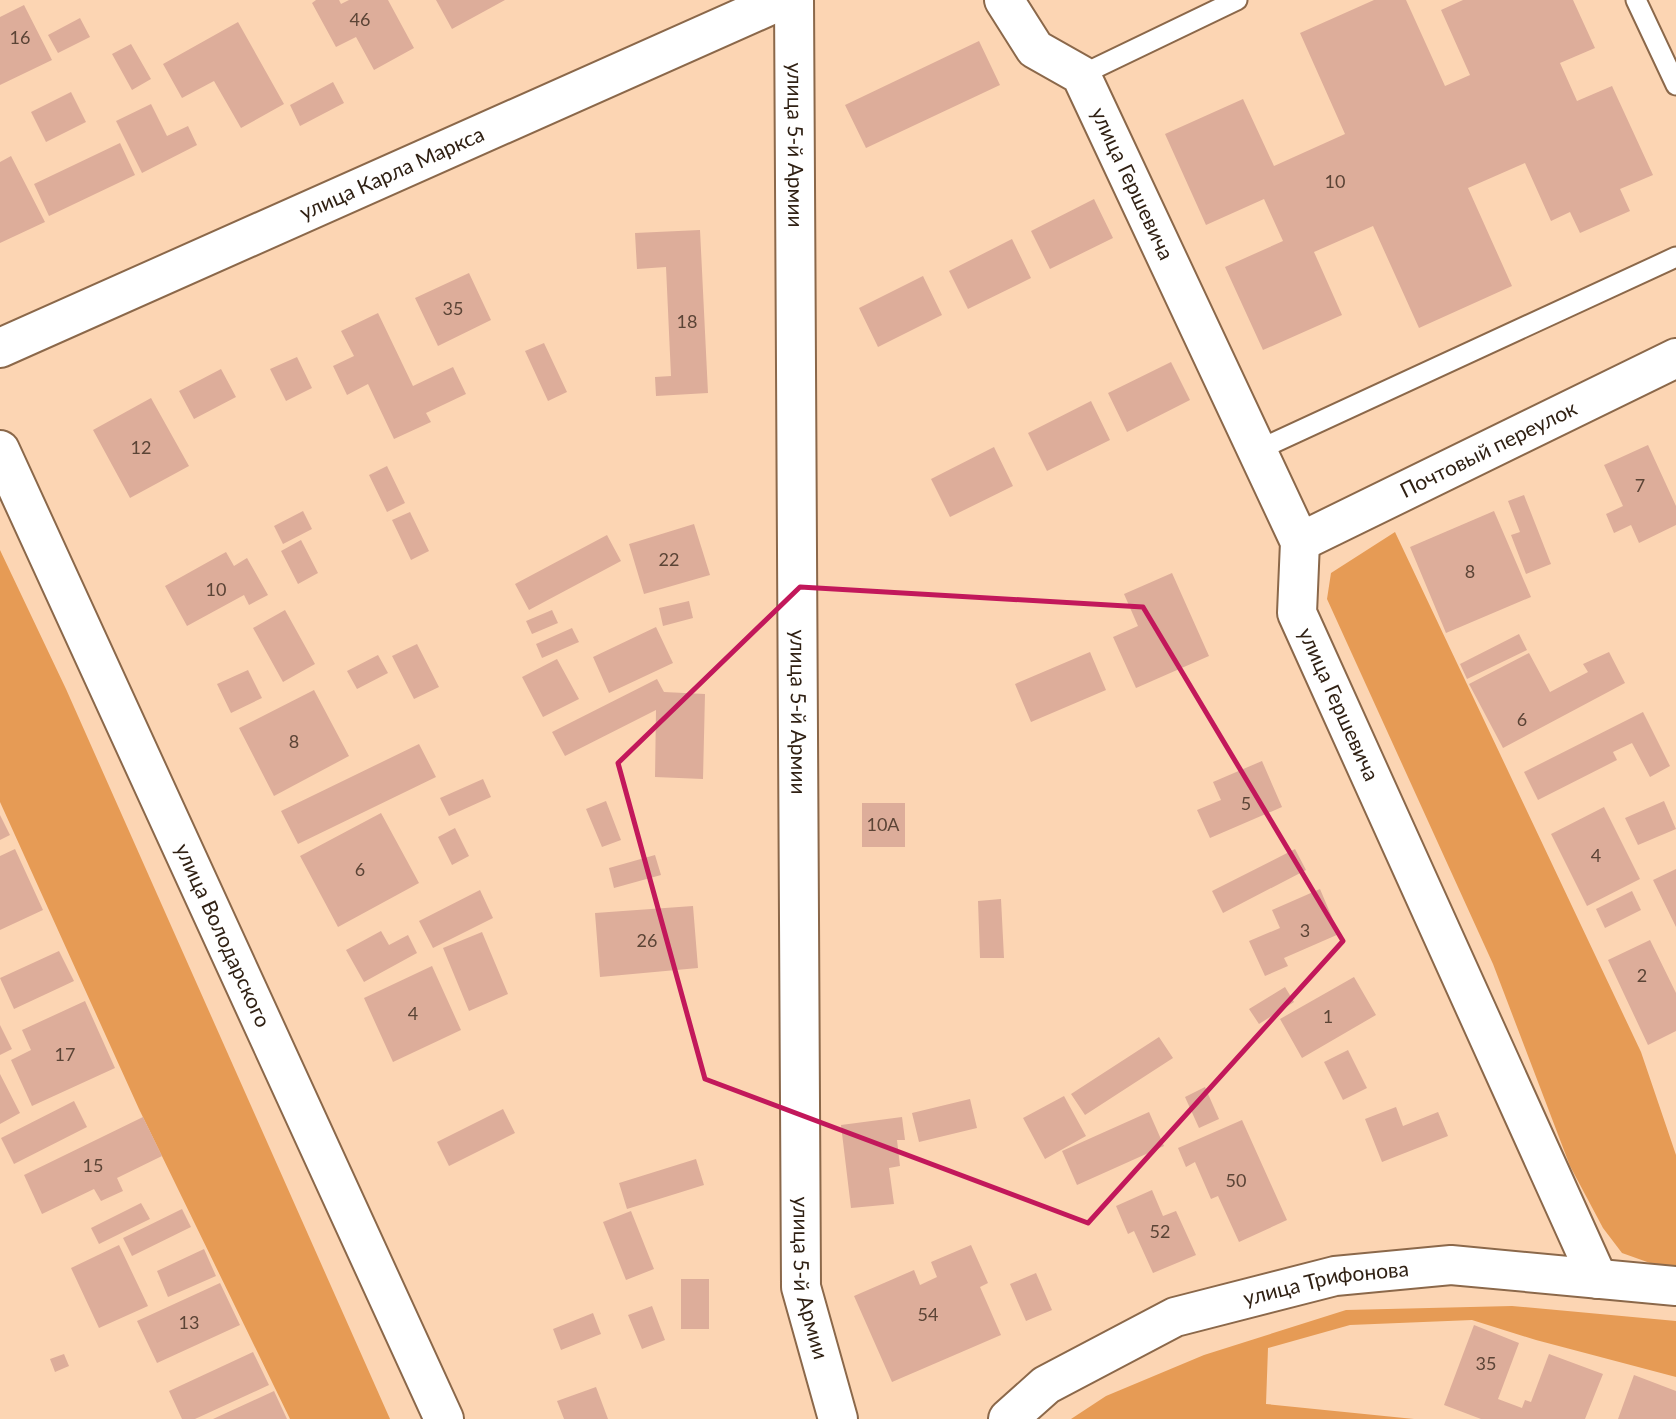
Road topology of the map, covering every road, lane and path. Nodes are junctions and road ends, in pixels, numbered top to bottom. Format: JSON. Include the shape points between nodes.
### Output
{"nodes":[{"id":1,"x":782,"y":0,"type":"edge"},
{"id":2,"x":794,"y":0,"type":"edge"},
{"id":3,"x":1004,"y":0,"type":"edge"},
{"id":4,"x":1237,"y":0,"type":"edge"},
{"id":5,"x":1636,"y":0,"type":"edge"},
{"id":6,"x":1081,"y":75,"type":"junction"},
{"id":7,"x":1676,"y":85,"type":"edge"},
{"id":8,"x":1676,"y":257,"type":"edge"},
{"id":9,"x":0,"y":348,"type":"edge"},
{"id":10,"x":1676,"y":358,"type":"edge"},
{"id":11,"x":0,"y":450,"type":"edge"},
{"id":12,"x":1258,"y":450,"type":"junction"},
{"id":13,"x":1300,"y":542,"type":"junction"},
{"id":14,"x":1598,"y":1279,"type":"junction"},
{"id":15,"x":1676,"y":1286,"type":"edge"},
{"id":16,"x":443,"y":1419,"type":"edge"},
{"id":17,"x":838,"y":1419,"type":"edge"},
{"id":18,"x":1008,"y":1419,"type":"edge"}],
"edges":[{"from":1,"to":9,"type":"street","name":"улица Карла Маркса"},
{"from":2,"to":17,"type":"street","name":"улица 5-й Армии","via":[[801,1287]]},
{"from":3,"to":6,"type":"street","via":[[1035,49]]},
{"from":4,"to":6,"type":"lane"},
{"from":5,"to":7,"type":"lane"},
{"from":6,"to":12,"type":"street","name":"улица Гершевича"},
{"from":8,"to":12,"type":"lane"},
{"from":10,"to":13,"type":"street","name":"Почтовый переулок"},
{"from":11,"to":16,"type":"street","name":"улица Володарского"},
{"from":12,"to":13,"type":"street","name":"улица Гершевича"},
{"from":13,"to":14,"type":"street","name":"улица Гершевича","via":[[1297,613]]},
{"from":14,"to":15,"type":"street","name":"улица Трифонова"},
{"from":14,"to":18,"type":"street","name":"улица Трифонова","via":[[1451,1265],[1335,1276],[1175,1317],[1046,1385]]}]}
